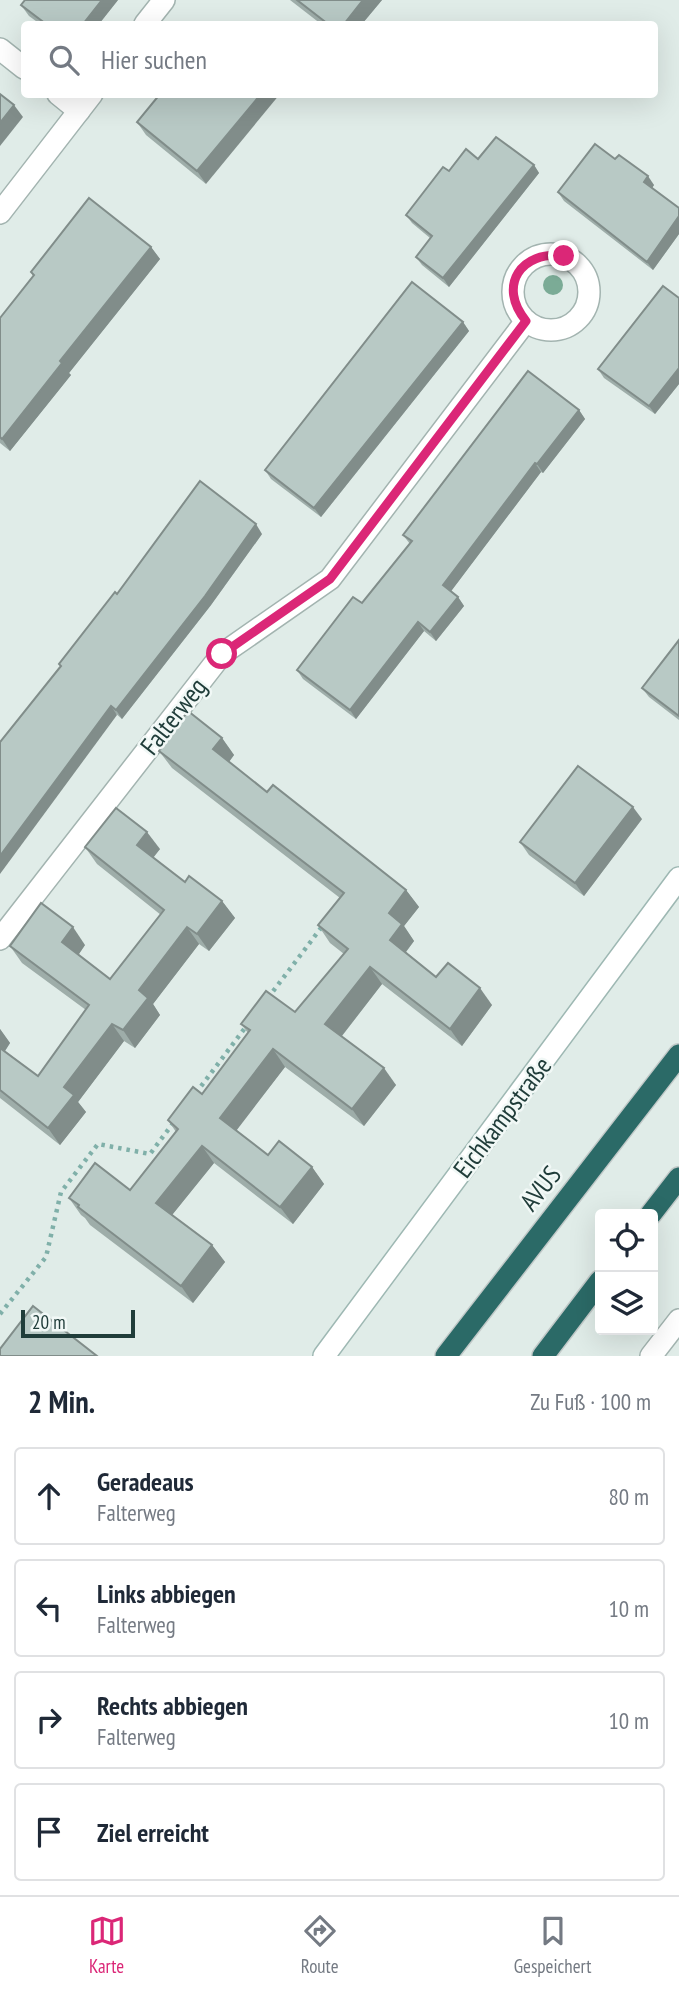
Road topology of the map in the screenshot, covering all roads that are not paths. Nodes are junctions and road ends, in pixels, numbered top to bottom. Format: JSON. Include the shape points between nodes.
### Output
{"nodes":[{"id":1,"x":164,"y":0,"type":"edge"},
{"id":2,"x":147,"y":21,"type":"edge"},
{"id":3,"x":0,"y":49,"type":"edge"},
{"id":4,"x":21,"y":66,"type":"edge"},
{"id":5,"x":85,"y":103,"type":"edge"},
{"id":6,"x":0,"y":213,"type":"edge"},
{"id":7,"x":526,"y":321,"type":"dead end"},
{"id":8,"x":679,"y":878,"type":"edge"},
{"id":9,"x":0,"y":939,"type":"edge"},
{"id":10,"x":679,"y":1055,"type":"edge"},
{"id":11,"x":679,"y":1178,"type":"edge"},
{"id":12,"x":655,"y":1209,"type":"edge"},
{"id":13,"x":595,"y":1288,"type":"edge"},
{"id":14,"x":679,"y":1320,"type":"edge"},
{"id":15,"x":324,"y":1356,"type":"edge"},
{"id":16,"x":446,"y":1356,"type":"edge"},
{"id":17,"x":543,"y":1356,"type":"edge"},
{"id":18,"x":651,"y":1356,"type":"edge"}],
"edges":[{"from":1,"to":2,"type":"street"},
{"from":3,"to":4,"type":"street"},
{"from":5,"to":6,"type":"street"},
{"from":7,"to":9,"type":"street","name":"Falterweg","via":[[330,579],[222,654]]},
{"from":8,"to":15,"type":"street","name":"Eichkampstraße"},
{"from":10,"to":16,"type":"highway","name":"AVUS"},
{"from":11,"to":12,"type":"highway"},
{"from":13,"to":17,"type":"highway"},
{"from":14,"to":18,"type":"street"}]}
